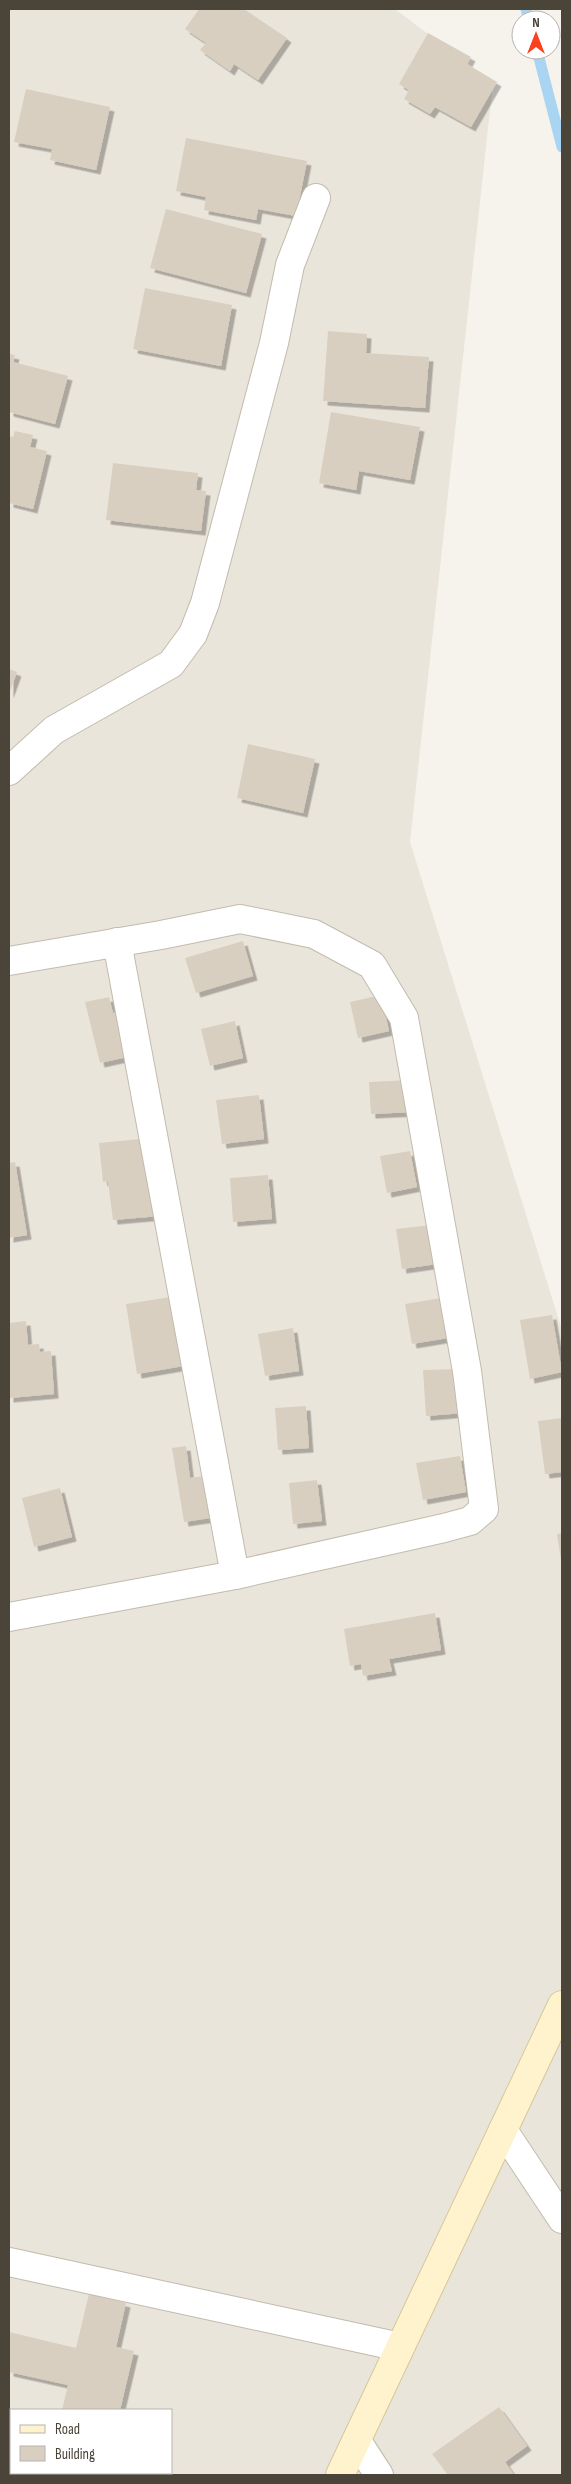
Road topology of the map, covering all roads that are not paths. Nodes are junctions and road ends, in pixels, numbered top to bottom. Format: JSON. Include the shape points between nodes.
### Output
{"nodes":[{"id":1,"x":316,"y":198,"type":"dead end"},
{"id":2,"x":9,"y":771,"type":"edge"},
{"id":3,"x":117,"y":942,"type":"junction"},
{"id":4,"x":9,"y":961,"type":"edge"},
{"id":5,"x":235,"y":1574,"type":"junction"},
{"id":6,"x":9,"y":1617,"type":"edge"},
{"id":7,"x":562,"y":2005,"type":"edge"},
{"id":8,"x":503,"y":2130,"type":"junction"},
{"id":9,"x":562,"y":2219,"type":"edge"},
{"id":10,"x":9,"y":2262,"type":"edge"},
{"id":11,"x":400,"y":2347,"type":"junction"},
{"id":12,"x":357,"y":2441,"type":"junction"},
{"id":13,"x":340,"y":2475,"type":"edge"},
{"id":14,"x":379,"y":2475,"type":"edge"}],
"edges":[{"from":1,"to":2,"type":"street","via":[[290,265],[274,343],[210,584],[193,634],[171,664],[54,730]]},
{"from":3,"to":4,"type":"street"},
{"from":3,"to":5,"type":"street"},
{"from":3,"to":5,"type":"street","via":[[240,919],[314,934],[372,965],[404,1018],[467,1371],[484,1509],[470,1520],[444,1528]]},
{"from":5,"to":6,"type":"street"},
{"from":7,"to":8,"type":"street"},
{"from":8,"to":9,"type":"street"},
{"from":8,"to":11,"type":"street"},
{"from":10,"to":11,"type":"street"},
{"from":11,"to":12,"type":"street"},
{"from":12,"to":13,"type":"street"},
{"from":12,"to":14,"type":"street"}]}
